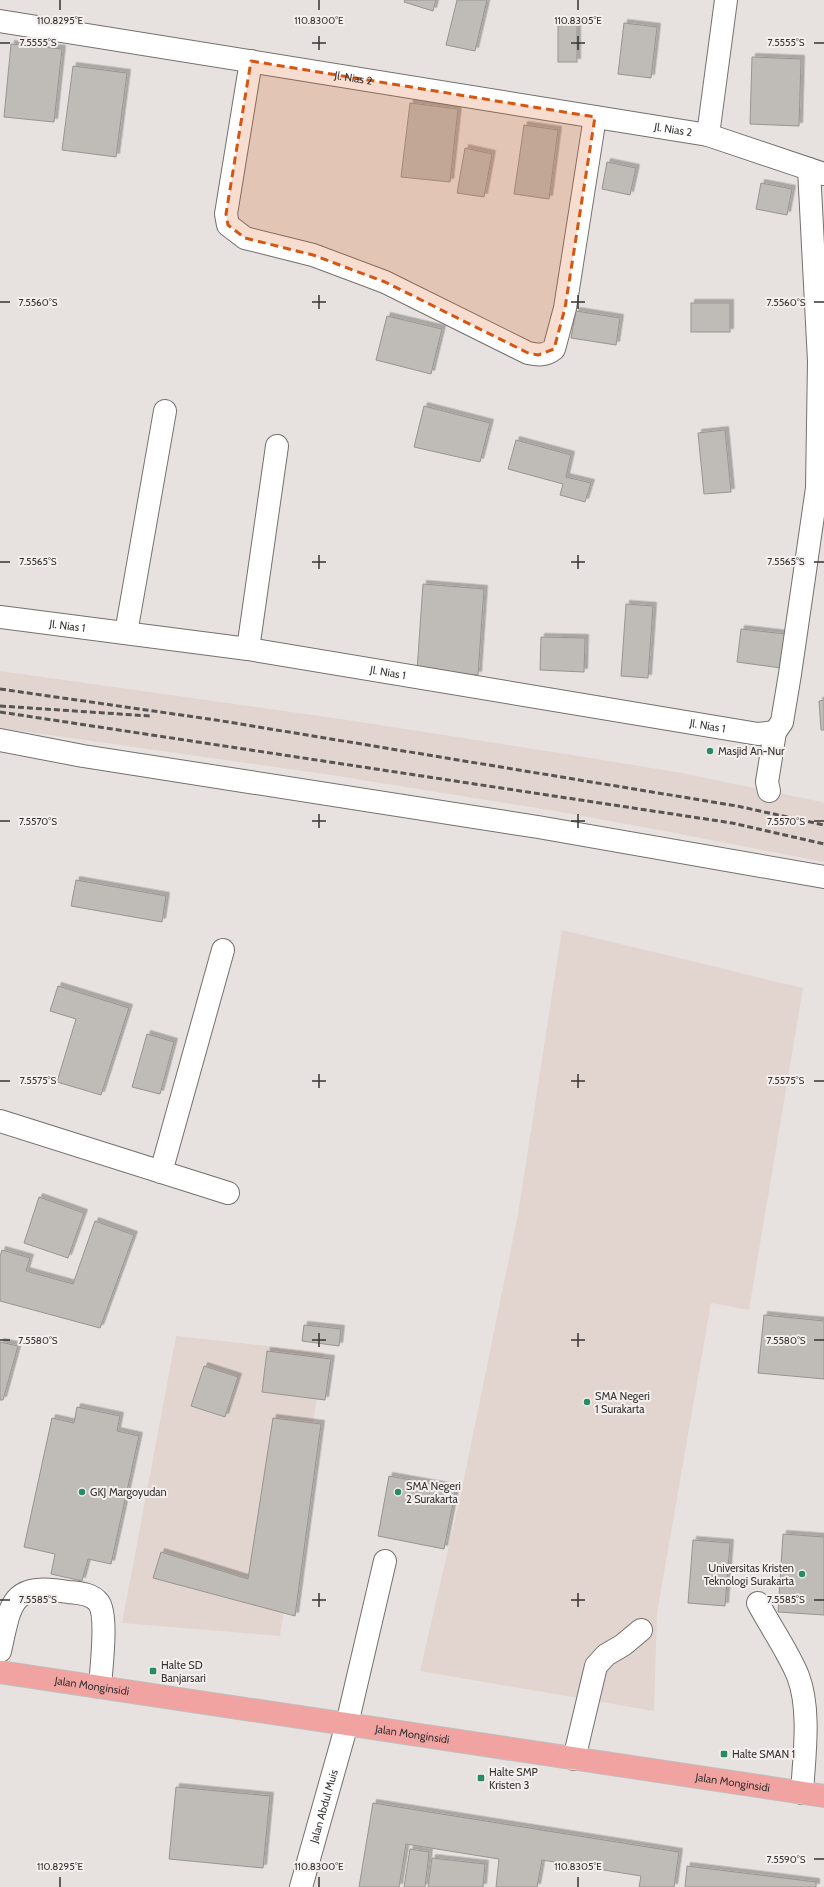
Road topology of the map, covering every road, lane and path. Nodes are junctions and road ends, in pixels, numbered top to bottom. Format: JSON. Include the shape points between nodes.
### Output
{"nodes":[{"id":1,"x":726,"y":0,"type":"edge"},
{"id":2,"x":0,"y":21,"type":"edge"},
{"id":3,"x":251,"y":61,"type":"junction"},
{"id":4,"x":595,"y":117,"type":"junction"},
{"id":5,"x":708,"y":135,"type":"junction"},
{"id":6,"x":816,"y":172,"type":"edge"},
{"id":7,"x":165,"y":411,"type":"dead end"},
{"id":8,"x":277,"y":446,"type":"dead end"},
{"id":9,"x":820,"y":490,"type":"edge"},
{"id":10,"x":0,"y":617,"type":"edge"},
{"id":11,"x":126,"y":633,"type":"junction"},
{"id":12,"x":248,"y":649,"type":"junction"},
{"id":13,"x":775,"y":732,"type":"junction"},
{"id":14,"x":0,"y":740,"type":"edge"},
{"id":15,"x":769,"y":791,"type":"dead end"},
{"id":16,"x":824,"y":877,"type":"edge"},
{"id":17,"x":223,"y":950,"type":"dead end"},
{"id":18,"x":0,"y":1121,"type":"edge"},
{"id":19,"x":161,"y":1172,"type":"junction"},
{"id":20,"x":228,"y":1193,"type":"dead end"},
{"id":21,"x":385,"y":1561,"type":"dead end"},
{"id":22,"x":758,"y":1603,"type":"dead end"},
{"id":23,"x":641,"y":1630,"type":"dead end"},
{"id":24,"x":0,"y":1652,"type":"edge"},
{"id":25,"x":0,"y":1672,"type":"edge"},
{"id":26,"x":100,"y":1687,"type":"junction"},
{"id":27,"x":347,"y":1724,"type":"junction"},
{"id":28,"x":574,"y":1759,"type":"junction"},
{"id":29,"x":802,"y":1793,"type":"junction"},
{"id":30,"x":824,"y":1796,"type":"edge"},
{"id":31,"x":301,"y":1887,"type":"edge"}],
"edges":[{"from":1,"to":5,"type":"street"},
{"from":2,"to":3,"type":"street","name":"Jl. Nias 2"},
{"from":3,"to":4,"type":"street","name":"Jl. Nias 2"},
{"from":3,"to":4,"type":"street","via":[[226,214],[228,225],[245,238],[313,255],[385,282],[528,353],[538,355],[554,349],[565,308]]},
{"from":4,"to":5,"type":"street","name":"Jl. Nias 2"},
{"from":5,"to":6,"type":"street","name":"Jl. Nias 2"},
{"from":6,"to":9,"type":"street"},
{"from":7,"to":11,"type":"street"},
{"from":8,"to":12,"type":"street"},
{"from":9,"to":13,"type":"street","via":[[782,722]]},
{"from":10,"to":11,"type":"street","name":"Jl. Nias 1"},
{"from":11,"to":12,"type":"street","name":"Jl. Nias 1"},
{"from":12,"to":13,"type":"street","name":"Jl. Nias 1","via":[[758,734]]},
{"from":13,"to":15,"type":"street","via":[[767,782]]},
{"from":14,"to":16,"type":"street","via":[[83,756],[530,826]]},
{"from":17,"to":19,"type":"street"},
{"from":18,"to":19,"type":"street"},
{"from":19,"to":20,"type":"street"},
{"from":21,"to":27,"type":"street","name":"Jalan Abdul Muis"},
{"from":22,"to":29,"type":"street","via":[[798,1676],[806,1720]]},
{"from":23,"to":28,"type":"street","via":[[606,1655],[596,1666]]},
{"from":24,"to":26,"type":"street","via":[[12,1606],[26,1592],[47,1588],[90,1596],[99,1603],[103,1615]]},
{"from":25,"to":26,"type":"main road","name":"Jalan Monginsidi"},
{"from":26,"to":27,"type":"main road","name":"Jalan Monginsidi"},
{"from":27,"to":28,"type":"main road","name":"Jalan Monginsidi"},
{"from":27,"to":31,"type":"street","name":"Jalan Abdul Muis"},
{"from":28,"to":29,"type":"main road","name":"Jalan Monginsidi"},
{"from":29,"to":30,"type":"main road","name":"Jalan Monginsidi"}]}
